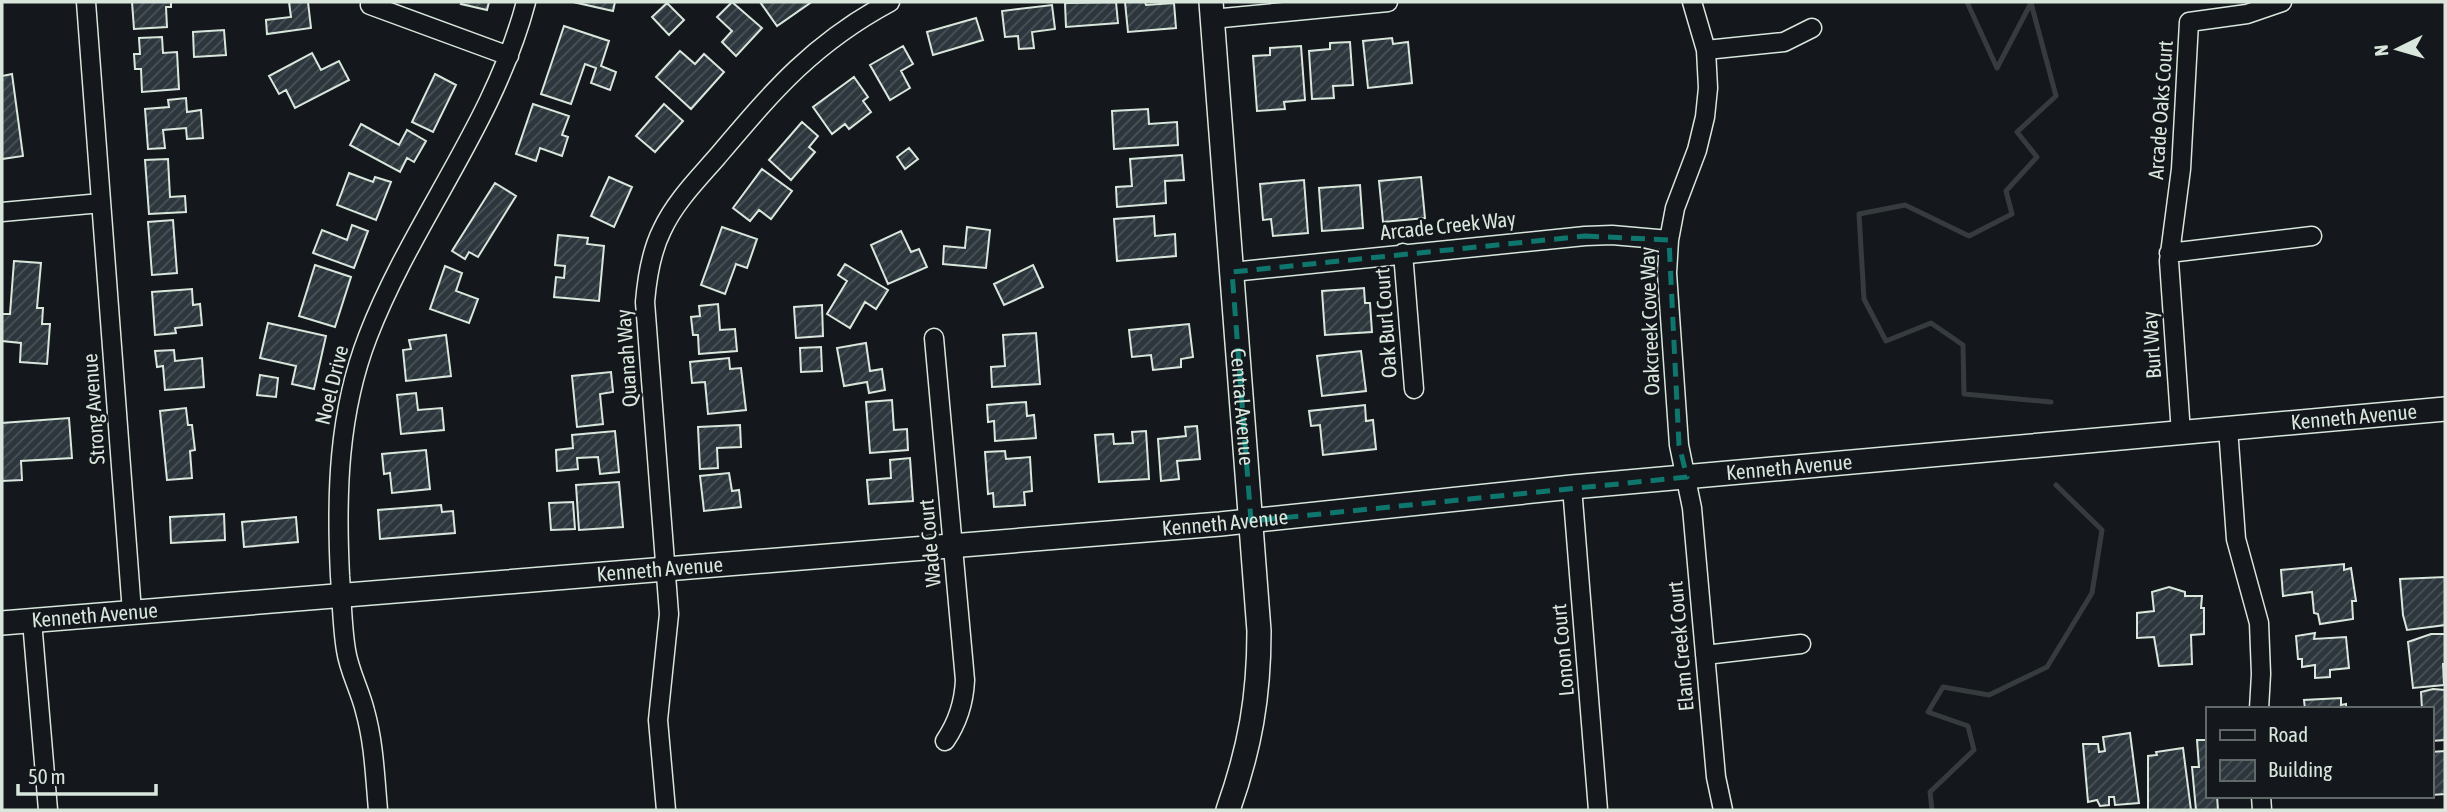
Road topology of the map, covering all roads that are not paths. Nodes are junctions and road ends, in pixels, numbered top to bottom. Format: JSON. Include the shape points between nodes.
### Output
{"nodes":[{"id":1,"x":86,"y":2,"type":"edge"},
{"id":2,"x":526,"y":2,"type":"edge"},
{"id":3,"x":890,"y":2,"type":"edge"},
{"id":4,"x":1388,"y":2,"type":"edge"},
{"id":5,"x":1692,"y":2,"type":"edge"},
{"id":6,"x":2282,"y":2,"type":"edge"},
{"id":7,"x":370,"y":5,"type":"dead end"},
{"id":8,"x":1212,"y":10,"type":"edge"},
{"id":9,"x":1812,"y":28,"type":"dead end"},
{"id":10,"x":1706,"y":50,"type":"junction"},
{"id":11,"x":509,"y":56,"type":"junction"},
{"id":12,"x":101,"y":203,"type":"junction"},
{"id":13,"x":2,"y":212,"type":"edge"},
{"id":14,"x":2312,"y":236,"type":"dead end"},
{"id":15,"x":1668,"y":240,"type":"junction"},
{"id":16,"x":1403,"y":253,"type":"junction"},
{"id":17,"x":2169,"y":253,"type":"junction"},
{"id":18,"x":1231,"y":272,"type":"junction"},
{"id":19,"x":934,"y":338,"type":"dead end"},
{"id":20,"x":1414,"y":389,"type":"dead end"},
{"id":21,"x":2445,"y":409,"type":"edge"},
{"id":22,"x":2228,"y":428,"type":"junction"},
{"id":23,"x":2181,"y":433,"type":"junction"},
{"id":24,"x":1687,"y":477,"type":"junction"},
{"id":25,"x":1572,"y":487,"type":"junction"},
{"id":26,"x":1251,"y":521,"type":"junction"},
{"id":27,"x":953,"y":546,"type":"junction"},
{"id":28,"x":666,"y":569,"type":"junction"},
{"id":29,"x":341,"y":595,"type":"junction"},
{"id":30,"x":132,"y":612,"type":"junction"},
{"id":31,"x":32,"y":621,"type":"junction"},
{"id":32,"x":2,"y":623,"type":"edge"},
{"id":33,"x":1801,"y":644,"type":"dead end"},
{"id":34,"x":1705,"y":655,"type":"junction"},
{"id":35,"x":2259,"y":707,"type":"edge"},
{"id":36,"x":945,"y":741,"type":"dead end"},
{"id":37,"x":48,"y":810,"type":"edge"},
{"id":38,"x":378,"y":810,"type":"edge"},
{"id":39,"x":666,"y":810,"type":"edge"},
{"id":40,"x":1228,"y":810,"type":"edge"},
{"id":41,"x":1598,"y":810,"type":"edge"},
{"id":42,"x":1723,"y":810,"type":"edge"}],
"edges":[{"from":1,"to":12,"type":"street","name":"Strong Avenue"},
{"from":2,"to":11,"type":"street","name":"Noel Drive"},
{"from":3,"to":28,"type":"street","name":"Quanah Way","via":[[856,20],[801,62],[677,204],[662,230],[645,302]]},
{"from":4,"to":8,"type":"street"},
{"from":5,"to":10,"type":"street","name":"Oakcreek Cove Way"},
{"from":6,"to":17,"type":"street","name":"Arcade Oaks Court","via":[[2247,14],[2189,22],[2181,169]]},
{"from":7,"to":11,"type":"street"},
{"from":8,"to":18,"type":"main road","name":"Central Avenue"},
{"from":9,"to":10,"type":"street","via":[[1784,42]]},
{"from":10,"to":15,"type":"street","name":"Oakcreek Cove Way","via":[[1705,117]]},
{"from":11,"to":29,"type":"street","name":"Noel Drive","via":[[475,133],[388,289],[359,361],[339,460]]},
{"from":12,"to":13,"type":"street"},
{"from":12,"to":30,"type":"street","name":"Strong Avenue"},
{"from":14,"to":17,"type":"street"},
{"from":15,"to":16,"type":"street","name":"Arcade Creek Way","via":[[1585,236]]},
{"from":15,"to":24,"type":"street","name":"Oakcreek Cove Way","via":[[1679,446]]},
{"from":16,"to":18,"type":"street","name":"Arcade Creek Way"},
{"from":16,"to":20,"type":"street","name":"Oak Burl Court"},
{"from":17,"to":23,"type":"street","name":"Burl Way"},
{"from":18,"to":26,"type":"main road","name":"Central Avenue"},
{"from":19,"to":27,"type":"street","name":"Wade Court"},
{"from":21,"to":22,"type":"main road","name":"Kenneth Avenue"},
{"from":22,"to":23,"type":"main road","name":"Kenneth Avenue"},
{"from":22,"to":35,"type":"street","via":[[2236,539],[2259,623]]},
{"from":23,"to":24,"type":"main road","name":"Kenneth Avenue"},
{"from":24,"to":25,"type":"main road","name":"Kenneth Avenue"},
{"from":24,"to":34,"type":"street","name":"Elam Creek Court"},
{"from":25,"to":26,"type":"main road","name":"Kenneth Avenue"},
{"from":25,"to":41,"type":"street","name":"Lonon Court"},
{"from":26,"to":27,"type":"main road","name":"Kenneth Avenue"},
{"from":26,"to":40,"type":"main road","name":"Central Avenue","via":[[1259,631],[1256,703],[1240,779]]},
{"from":27,"to":28,"type":"main road","name":"Kenneth Avenue"},
{"from":27,"to":36,"type":"street","name":"Wade Court","via":[[964,693],[958,718]]},
{"from":28,"to":29,"type":"main road","name":"Kenneth Avenue"},
{"from":28,"to":39,"type":"street","name":"Quanah Way","via":[[669,614],[658,720]]},
{"from":29,"to":30,"type":"main road","name":"Kenneth Avenue"},
{"from":29,"to":38,"type":"street","name":"Noel Drive","via":[[346,650],[372,738]]},
{"from":30,"to":31,"type":"main road","name":"Kenneth Avenue"},
{"from":31,"to":32,"type":"main road","name":"Kenneth Avenue"},
{"from":31,"to":37,"type":"street"},
{"from":33,"to":34,"type":"street"},
{"from":34,"to":42,"type":"street","name":"Elam Creek Court"}]}
